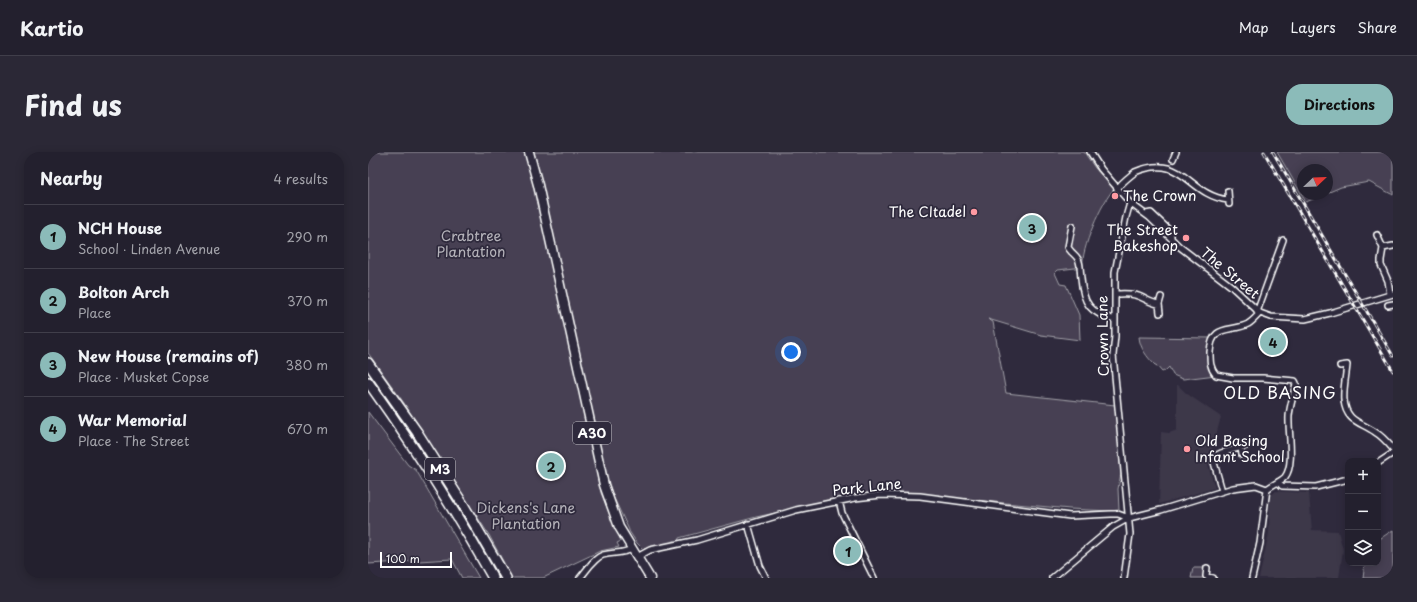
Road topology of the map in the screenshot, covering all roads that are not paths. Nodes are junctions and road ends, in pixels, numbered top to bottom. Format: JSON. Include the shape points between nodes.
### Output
{"nodes":[{"id":1,"x":529,"y":152,"type":"edge"},
{"id":2,"x":1090,"y":152,"type":"edge"},
{"id":3,"x":1176,"y":152,"type":"edge"},
{"id":4,"x":1151,"y":161,"type":"dead end"},
{"id":5,"x":1177,"y":162,"type":"dead end"},
{"id":6,"x":1186,"y":170,"type":"dead end"},
{"id":7,"x":1117,"y":188,"type":"junction"},
{"id":8,"x":1228,"y":191,"type":"dead end"},
{"id":9,"x":1130,"y":203,"type":"junction"},
{"id":10,"x":1072,"y":226,"type":"dead end"},
{"id":11,"x":1377,"y":235,"type":"dead end"},
{"id":12,"x":1283,"y":240,"type":"dead end"},
{"id":13,"x":1393,"y":246,"type":"edge"},
{"id":14,"x":1383,"y":248,"type":"junction"},
{"id":15,"x":1114,"y":294,"type":"junction"},
{"id":16,"x":1392,"y":294,"type":"edge"},
{"id":17,"x":1161,"y":297,"type":"dead end"},
{"id":18,"x":1160,"y":304,"type":"junction"},
{"id":19,"x":1258,"y":312,"type":"junction"},
{"id":20,"x":1160,"y":313,"type":"dead end"},
{"id":21,"x":1115,"y":320,"type":"junction"},
{"id":22,"x":368,"y":363,"type":"edge"},
{"id":23,"x":1340,"y":366,"type":"dead end"},
{"id":24,"x":368,"y":382,"type":"edge"},
{"id":25,"x":1393,"y":449,"type":"edge"},
{"id":26,"x":1393,"y":453,"type":"edge"},
{"id":27,"x":1242,"y":455,"type":"dead end"},
{"id":28,"x":1381,"y":461,"type":"edge"},
{"id":29,"x":1345,"y":480,"type":"edge"},
{"id":30,"x":1278,"y":482,"type":"junction"},
{"id":31,"x":1267,"y":489,"type":"junction"},
{"id":32,"x":1222,"y":490,"type":"junction"},
{"id":33,"x":839,"y":501,"type":"junction"},
{"id":34,"x":1128,"y":518,"type":"junction"},
{"id":35,"x":748,"y":524,"type":"junction"},
{"id":36,"x":632,"y":549,"type":"junction"},
{"id":37,"x":637,"y":557,"type":"junction"},
{"id":38,"x":1207,"y":568,"type":"dead end"},
{"id":39,"x":493,"y":578,"type":"edge"},
{"id":40,"x":506,"y":578,"type":"edge"},
{"id":41,"x":580,"y":578,"type":"edge"},
{"id":42,"x":650,"y":578,"type":"edge"},
{"id":43,"x":766,"y":578,"type":"edge"},
{"id":44,"x":874,"y":578,"type":"edge"},
{"id":45,"x":1052,"y":578,"type":"edge"},
{"id":46,"x":1124,"y":578,"type":"edge"},
{"id":47,"x":1213,"y":578,"type":"edge"},
{"id":48,"x":1252,"y":578,"type":"edge"}],
"edges":[{"from":1,"to":36,"type":"main road","number":"A30","via":[[604,486],[616,521]]},
{"from":2,"to":7,"type":"street","name":"The Street"},
{"from":3,"to":5,"type":"street","via":[[1170,159]]},
{"from":4,"to":7,"type":"street"},
{"from":6,"to":8,"type":"street","via":[[1207,192],[1228,202]]},
{"from":7,"to":9,"type":"street","name":"The Street"},
{"from":9,"to":15,"type":"street","name":"Crown Lane","via":[[1115,272]]},
{"from":9,"to":19,"type":"street","name":"The Street","via":[[1231,286]]},
{"from":10,"to":21,"type":"street","via":[[1068,247],[1078,259],[1081,284],[1089,306],[1097,314]]},
{"from":11,"to":14,"type":"street"},
{"from":12,"to":19,"type":"street"},
{"from":13,"to":14,"type":"street"},
{"from":14,"to":16,"type":"street","via":[[1380,260]]},
{"from":15,"to":18,"type":"street","via":[[1137,295],[1151,303]]},
{"from":15,"to":21,"type":"street","name":"Crown Lane"},
{"from":16,"to":19,"type":"street","name":"The Street","via":[[1305,319],[1271,317]]},
{"from":17,"to":18,"type":"street"},
{"from":18,"to":20,"type":"street"},
{"from":19,"to":30,"type":"street","via":[[1247,324],[1222,330],[1213,337],[1210,361],[1211,369],[1216,376],[1295,381],[1289,416],[1290,465],[1285,476]]},
{"from":21,"to":34,"type":"street","name":"Crown Lane","via":[[1113,355]]},
{"from":22,"to":40,"type":"highway","number":"M3","via":[[464,506]]},
{"from":23,"to":25,"type":"street","via":[[1347,365],[1344,399],[1348,413],[1355,422],[1375,432]]},
{"from":24,"to":39,"type":"highway","number":"M3","via":[[430,473]]},
{"from":26,"to":28,"type":"street"},
{"from":27,"to":32,"type":"street","via":[[1243,446],[1213,457]]},
{"from":29,"to":30,"type":"street","via":[[1316,487],[1282,486]]},
{"from":30,"to":31,"type":"street"},
{"from":31,"to":32,"type":"street","via":[[1256,485]]},
{"from":31,"to":48,"type":"street","via":[[1260,543]]},
{"from":32,"to":34,"type":"street"},
{"from":33,"to":34,"type":"street","name":"Park Lane","via":[[899,494],[1070,516],[1118,514]]},
{"from":33,"to":35,"type":"street","name":"Park Lane"},
{"from":33,"to":44,"type":"street","via":[[842,513]]},
{"from":34,"to":45,"type":"street"},
{"from":34,"to":46,"type":"street","name":"Crown Lane","via":[[1130,534]]},
{"from":35,"to":37,"type":"street","name":"Park Lane","via":[[696,540],[650,550]]},
{"from":35,"to":43,"type":"street"},
{"from":36,"to":37,"type":"main road","number":"A30"},
{"from":36,"to":41,"type":"street","via":[[599,557]]},
{"from":37,"to":42,"type":"main road","number":"A30"},
{"from":38,"to":47,"type":"street","via":[[1206,576]]}]}
